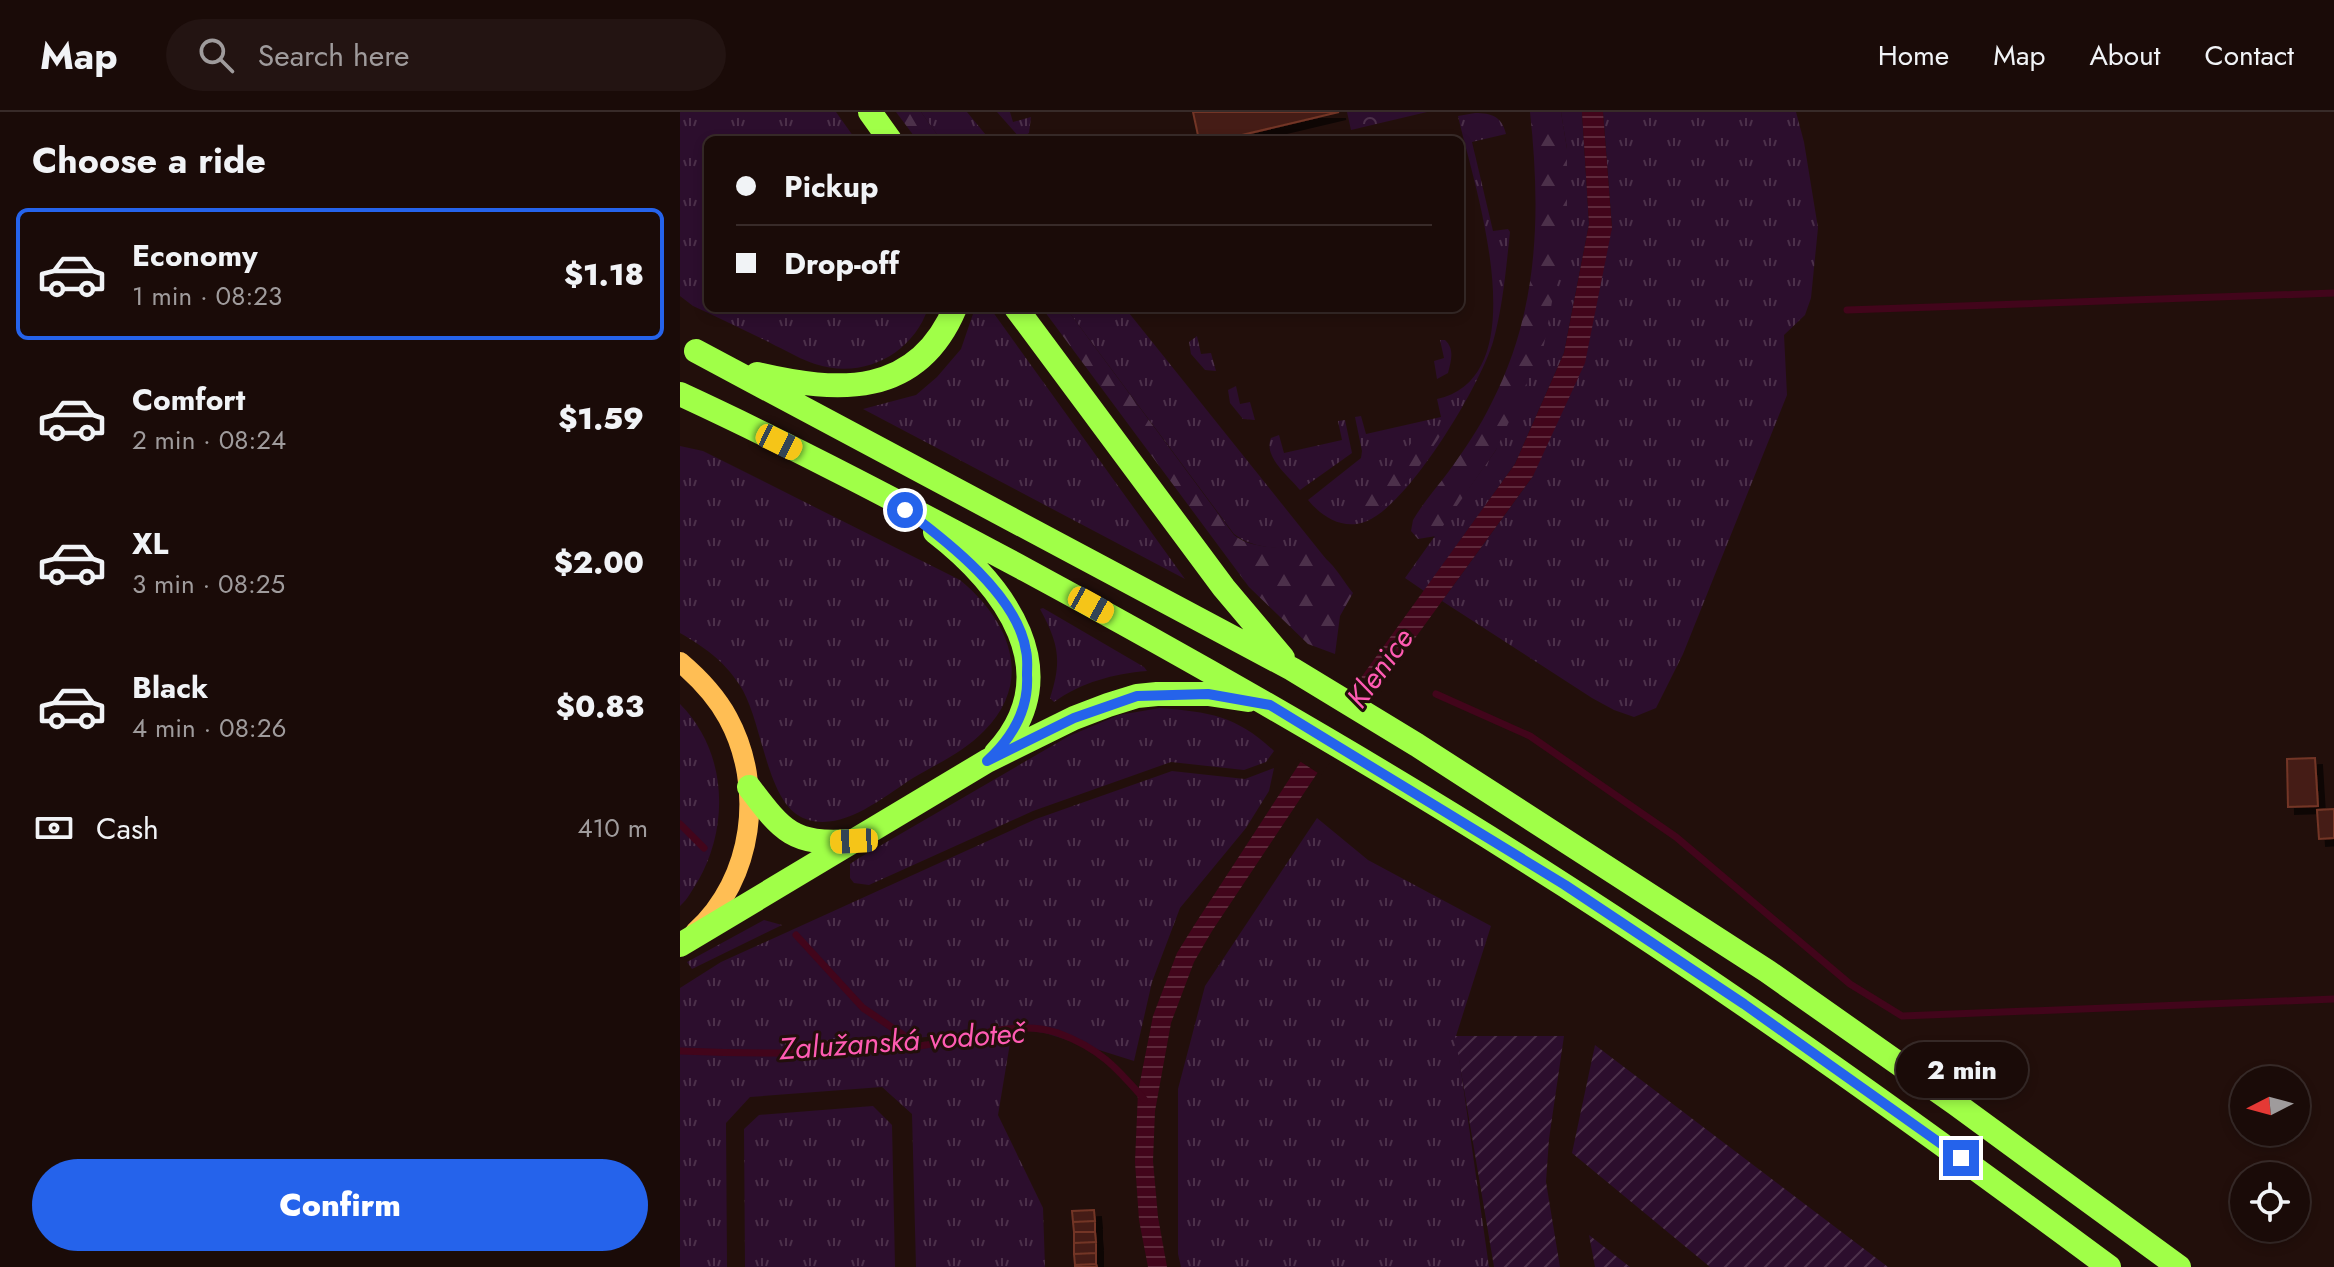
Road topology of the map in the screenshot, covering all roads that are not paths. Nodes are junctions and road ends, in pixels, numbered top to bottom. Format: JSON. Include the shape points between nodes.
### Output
{"nodes":[{"id":1,"x":870,"y":112,"type":"edge"},
{"id":2,"x":887,"y":136,"type":"edge"},
{"id":3,"x":953,"y":312,"type":"edge"},
{"id":4,"x":1019,"y":312,"type":"edge"},
{"id":5,"x":688,"y":348,"type":"edge"},
{"id":6,"x":690,"y":399,"type":"edge"},
{"id":7,"x":885,"y":494,"type":"junction"},
{"id":8,"x":680,"y":662,"type":"edge"},
{"id":9,"x":1292,"y":669,"type":"junction"},
{"id":10,"x":1270,"y":705,"type":"junction"},
{"id":11,"x":987,"y":761,"type":"junction"},
{"id":12,"x":749,"y":787,"type":"junction"},
{"id":13,"x":854,"y":841,"type":"junction"},
{"id":14,"x":680,"y":945,"type":"edge"},
{"id":15,"x":2109,"y":1267,"type":"edge"},
{"id":16,"x":2179,"y":1267,"type":"edge"}],
"edges":[{"from":1,"to":2,"type":"highway"},
{"from":3,"to":5,"type":"highway","via":[[926,353],[876,383],[845,386],[784,380]]},
{"from":4,"to":9,"type":"highway","via":[[1224,588]]},
{"from":5,"to":9,"type":"highway"},
{"from":6,"to":7,"type":"highway"},
{"from":7,"to":10,"type":"highway"},
{"from":7,"to":11,"type":"highway","via":[[945,540],[993,587],[1026,648],[1028,682],[1022,713],[1008,739]]},
{"from":8,"to":12,"type":"main road","via":[[728,717],[746,763]]},
{"from":9,"to":16,"type":"highway","via":[[1767,971]]},
{"from":10,"to":11,"type":"highway","via":[[1208,694],[1137,696],[1074,718]]},
{"from":10,"to":15,"type":"highway","via":[[1565,885],[1744,1004]]},
{"from":11,"to":13,"type":"highway"},
{"from":12,"to":13,"type":"highway","via":[[789,834],[822,843]]},
{"from":12,"to":14,"type":"main road","via":[[747,832],[735,875],[721,901]]},
{"from":13,"to":14,"type":"highway"}]}
